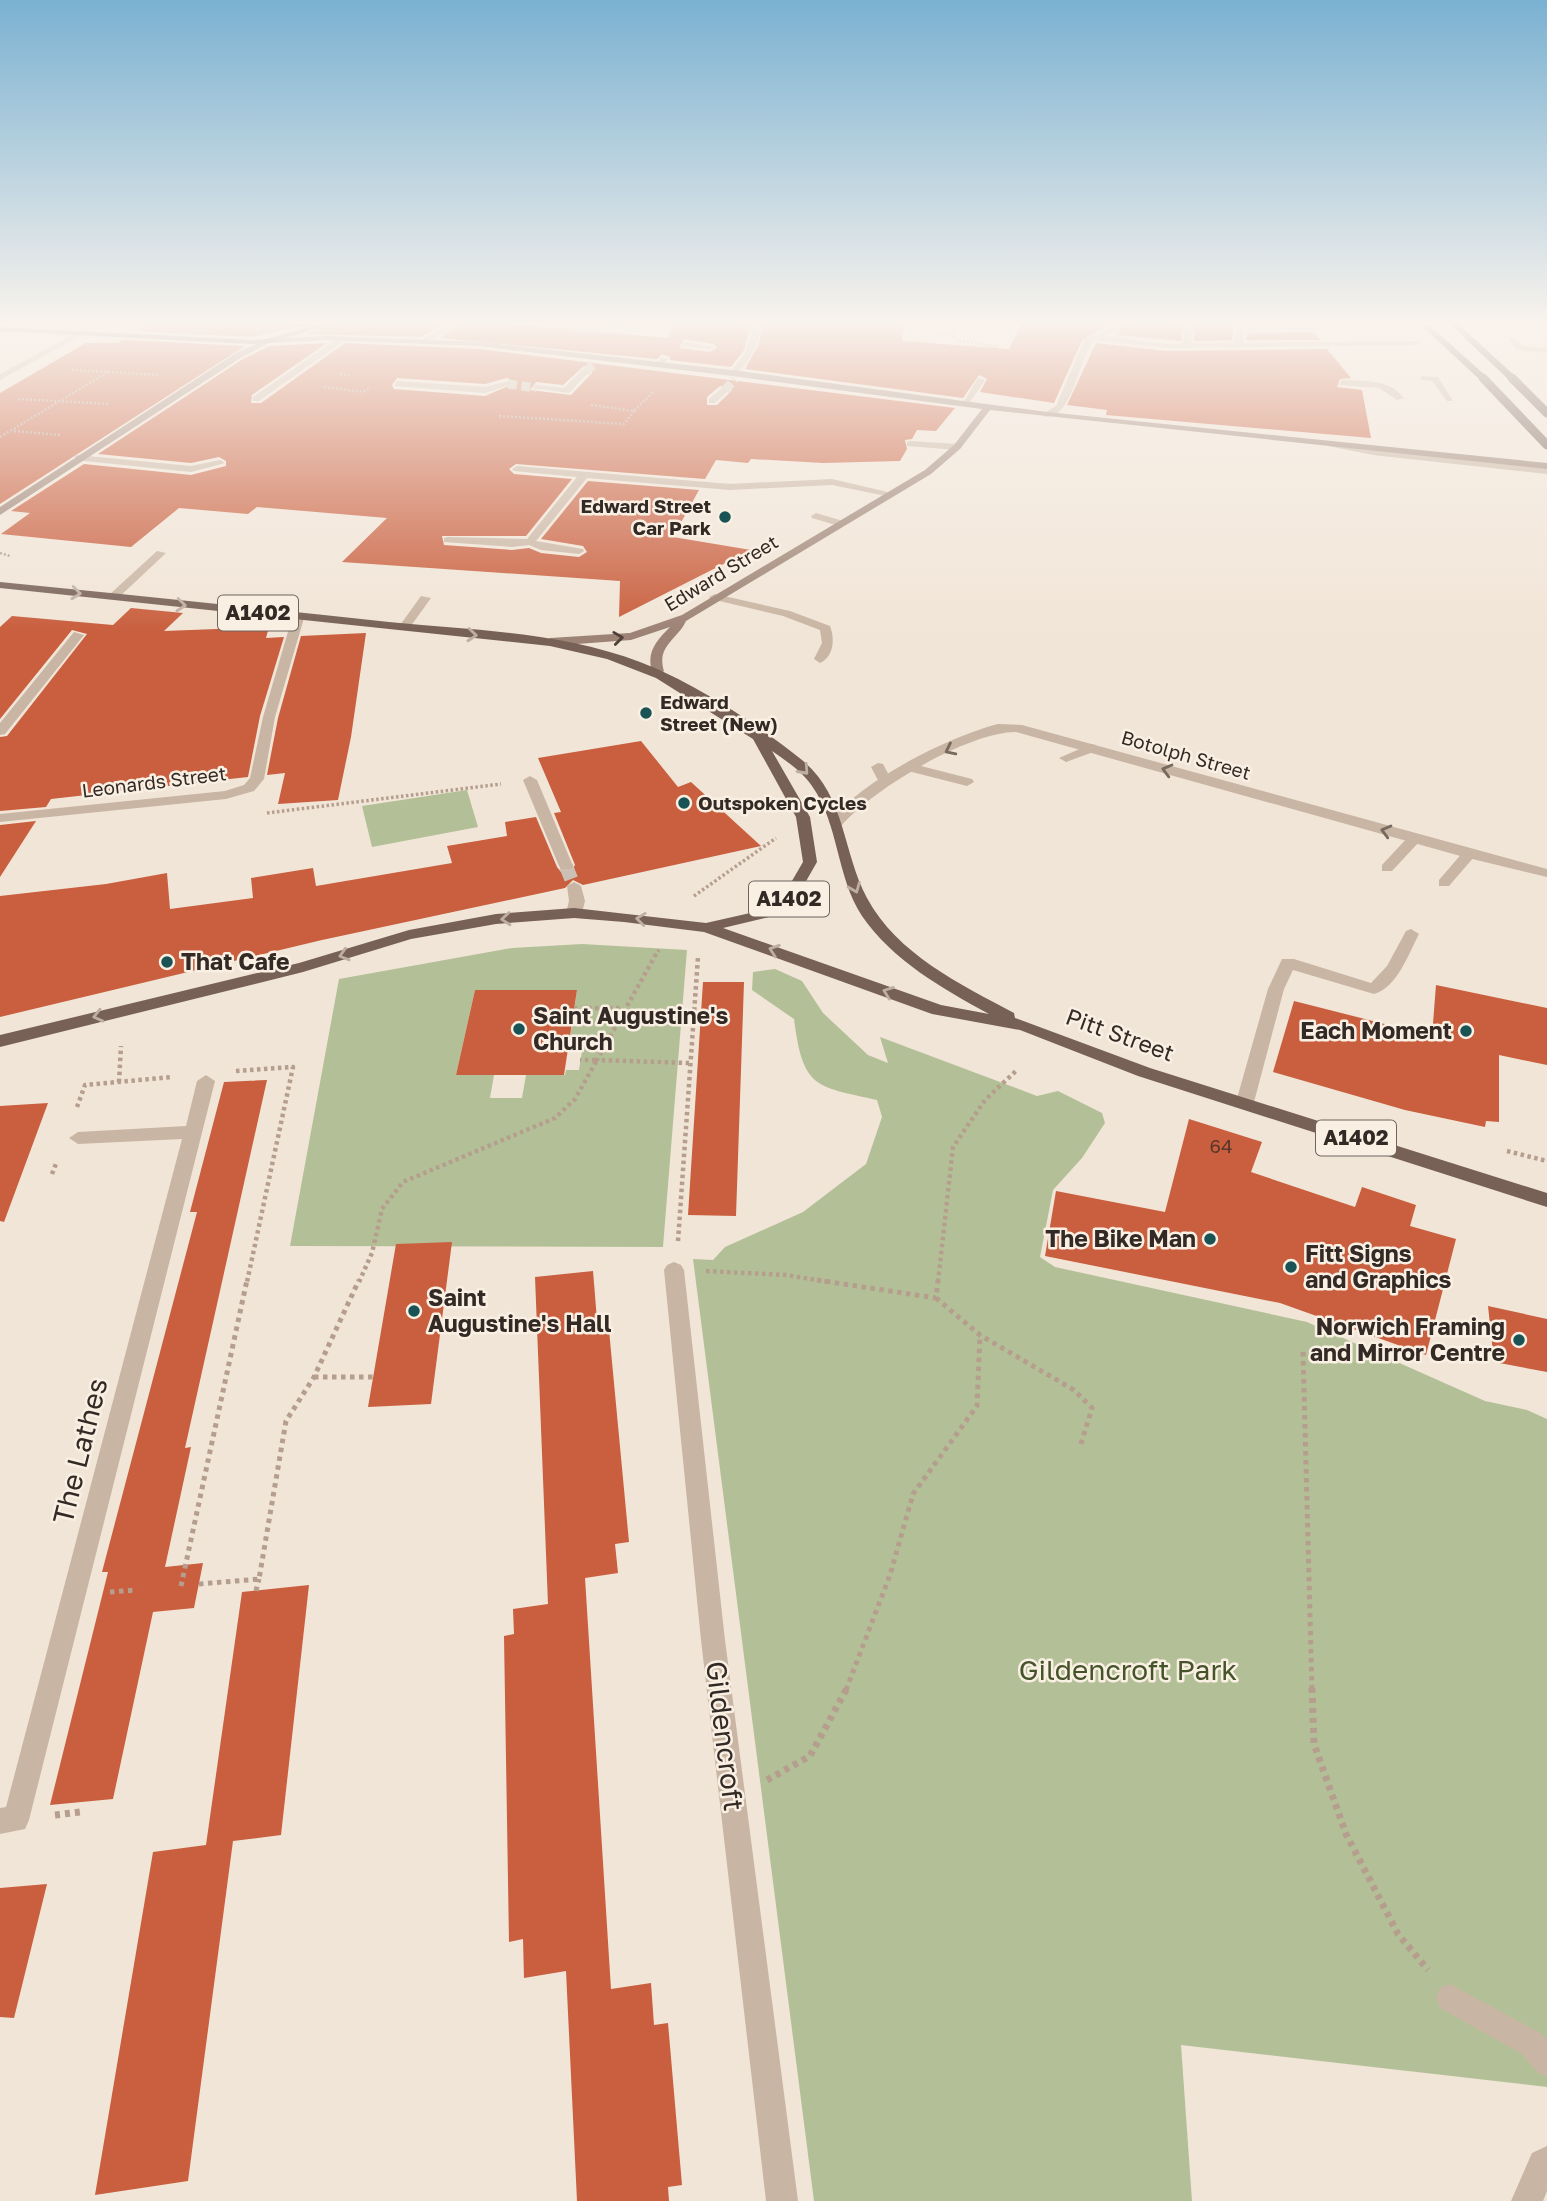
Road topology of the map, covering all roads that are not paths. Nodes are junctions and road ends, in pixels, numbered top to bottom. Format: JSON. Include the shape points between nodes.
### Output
{"nodes":[{"id":1,"x":127,"y":427,"type":"edge"},
{"id":2,"x":973,"y":427,"type":"edge"},
{"id":3,"x":1162,"y":427,"type":"edge"},
{"id":4,"x":1530,"y":427,"type":"edge"},
{"id":5,"x":910,"y":443,"type":"dead end"},
{"id":6,"x":1547,"y":445,"type":"edge"},
{"id":7,"x":957,"y":447,"type":"junction"},
{"id":8,"x":78,"y":458,"type":"junction"},
{"id":9,"x":220,"y":463,"type":"dead end"},
{"id":10,"x":517,"y":469,"type":"dead end"},
{"id":11,"x":1547,"y":469,"type":"edge"},
{"id":12,"x":584,"y":475,"type":"junction"},
{"id":13,"x":891,"y":494,"type":"junction"},
{"id":14,"x":0,"y":512,"type":"edge"},
{"id":15,"x":816,"y":516,"type":"dead end"},
{"id":16,"x":839,"y":523,"type":"junction"},
{"id":17,"x":448,"y":540,"type":"dead end"},
{"id":18,"x":530,"y":542,"type":"junction"},
{"id":19,"x":579,"y":551,"type":"dead end"},
{"id":20,"x":161,"y":553,"type":"dead end"},
{"id":21,"x":0,"y":585,"type":"edge"},
{"id":22,"x":113,"y":597,"type":"junction"},
{"id":23,"x":715,"y":597,"type":"junction"},
{"id":24,"x":425,"y":598,"type":"dead end"},
{"id":25,"x":686,"y":617,"type":"junction"},
{"id":26,"x":298,"y":618,"type":"junction"},
{"id":27,"x":404,"y":628,"type":"junction"},
{"id":28,"x":78,"y":635,"type":"dead end"},
{"id":29,"x":550,"y":642,"type":"junction"},
{"id":30,"x":820,"y":659,"type":"dead end"},
{"id":31,"x":657,"y":671,"type":"junction"},
{"id":32,"x":0,"y":731,"type":"edge"},
{"id":33,"x":754,"y":733,"type":"junction"},
{"id":34,"x":1091,"y":748,"type":"junction"},
{"id":35,"x":1066,"y":758,"type":"dead end"},
{"id":36,"x":914,"y":768,"type":"junction"},
{"id":37,"x":530,"y":780,"type":"road end"},
{"id":38,"x":967,"y":782,"type":"dead end"},
{"id":39,"x":0,"y":818,"type":"edge"},
{"id":40,"x":836,"y":822,"type":"junction"},
{"id":41,"x":1414,"y":839,"type":"junction"},
{"id":42,"x":1469,"y":854,"type":"junction"},
{"id":43,"x":566,"y":866,"type":"tunnel mouth"},
{"id":44,"x":1387,"y":868,"type":"dead end"},
{"id":45,"x":1547,"y":873,"type":"edge"},
{"id":46,"x":1444,"y":883,"type":"dead end"},
{"id":47,"x":574,"y":887,"type":"tunnel mouth"},
{"id":48,"x":574,"y":913,"type":"junction"},
{"id":49,"x":701,"y":926,"type":"junction"},
{"id":50,"x":1410,"y":934,"type":"dead end"},
{"id":51,"x":1023,"y":1025,"type":"junction"},
{"id":52,"x":0,"y":1041,"type":"edge"},
{"id":53,"x":206,"y":1081,"type":"dead end"},
{"id":54,"x":1245,"y":1102,"type":"junction"},
{"id":55,"x":193,"y":1132,"type":"junction"},
{"id":56,"x":78,"y":1139,"type":"dead end"},
{"id":57,"x":1547,"y":1198,"type":"edge"},
{"id":58,"x":674,"y":1270,"type":"road end"},
{"id":59,"x":0,"y":1821,"type":"edge"},
{"id":60,"x":1450,"y":1997,"type":"road end"},
{"id":61,"x":1547,"y":2062,"type":"edge"},
{"id":62,"x":1547,"y":2161,"type":"edge"},
{"id":63,"x":782,"y":2201,"type":"edge"},
{"id":64,"x":1527,"y":2201,"type":"edge"}],
"edges":[{"from":1,"to":8,"type":"street"},
{"from":2,"to":7,"type":"street","name":"Edward Street"},
{"from":3,"to":11,"type":"street"},
{"from":4,"to":6,"type":"main road","bridge":true},
{"from":5,"to":7,"type":"street"},
{"from":7,"to":13,"type":"street","name":"Edward Street","via":[[928,472]]},
{"from":8,"to":9,"type":"street","via":[[191,469]]},
{"from":8,"to":14,"type":"street"},
{"from":10,"to":12,"type":"street"},
{"from":12,"to":13,"type":"street","via":[[730,487],[832,482]]},
{"from":12,"to":18,"type":"street"},
{"from":13,"to":16,"type":"street","name":"Edward Street"},
{"from":15,"to":16,"type":"street"},
{"from":16,"to":23,"type":"street","name":"Edward Street"},
{"from":17,"to":18,"type":"street"},
{"from":18,"to":19,"type":"street"},
{"from":20,"to":22,"type":"street"},
{"from":21,"to":22,"type":"main road","number":"A1402","one_way":true},
{"from":22,"to":26,"type":"main road","name":"Edward Street","number":"A1402","one_way":true},
{"from":23,"to":25,"type":"street","name":"Edward Street"},
{"from":23,"to":30,"type":"street","via":[[802,615],[826,628],[828,643]]},
{"from":24,"to":27,"type":"street"},
{"from":29,"to":25,"type":"street","name":"Edward Street","one_way":true,"via":[[631,636]]},
{"from":25,"to":31,"type":"street","via":[[655,652]]},
{"from":26,"to":27,"type":"main road","name":"Edward Street","number":"A1402"},
{"from":26,"to":39,"type":"street","name":"Leonards Street","via":[[269,716],[257,779],[248,788],[226,795]]},
{"from":27,"to":29,"type":"main road","name":"Edward Street","number":"A1402","one_way":true},
{"from":28,"to":32,"type":"street"},
{"from":29,"to":31,"type":"main road","number":"A1402","via":[[595,650]]},
{"from":31,"to":33,"type":"main road","number":"A1402"},
{"from":33,"to":40,"type":"main road","number":"A1402","one_way":true,"via":[[799,763],[820,789]]},
{"from":33,"to":49,"type":"main road","number":"A1402","via":[[803,817],[810,862],[788,901],[764,914]]},
{"from":34,"to":35,"type":"street"},
{"from":34,"to":36,"type":"street","name":"Botolph Street","one_way":true,"via":[[1047,734],[998,728]]},
{"from":41,"to":34,"type":"street","name":"Botolph Street","one_way":true},
{"from":36,"to":38,"type":"street"},
{"from":36,"to":40,"type":"street","name":"Botolph Street","via":[[882,774]]},
{"from":37,"to":43,"type":"street"},
{"from":40,"to":51,"type":"main road","number":"A1402","one_way":true,"via":[[858,896],[875,924],[951,986]]},
{"from":41,"to":42,"type":"street","name":"Botolph Street"},
{"from":41,"to":44,"type":"street"},
{"from":42,"to":45,"type":"street","name":"Botolph Street"},
{"from":42,"to":46,"type":"street"},
{"from":47,"to":48,"type":"street"},
{"from":49,"to":48,"type":"main road","number":"A1402","one_way":true},
{"from":48,"to":52,"type":"main road","number":"A1402","one_way":true,"via":[[496,919],[409,935],[303,967]]},
{"from":51,"to":49,"type":"main road","name":"Pitt Street","number":"A1402","one_way":true,"via":[[938,1010]]},
{"from":50,"to":54,"type":"street","via":[[1394,968],[1374,989],[1288,963]]},
{"from":51,"to":54,"type":"main road","name":"Pitt Street","number":"A1402","via":[[1144,1072]]},
{"from":53,"to":55,"type":"street","name":"The Lathes"},
{"from":54,"to":57,"type":"main road","name":"Pitt Street","number":"A1402"},
{"from":55,"to":56,"type":"street"},
{"from":55,"to":59,"type":"street","name":"The Lathes","via":[[16,1820]]},
{"from":58,"to":63,"type":"street","name":"Gildencroft"},
{"from":60,"to":61,"type":"street","via":[[1532,2044]]},
{"from":62,"to":64,"type":"street"}]}
